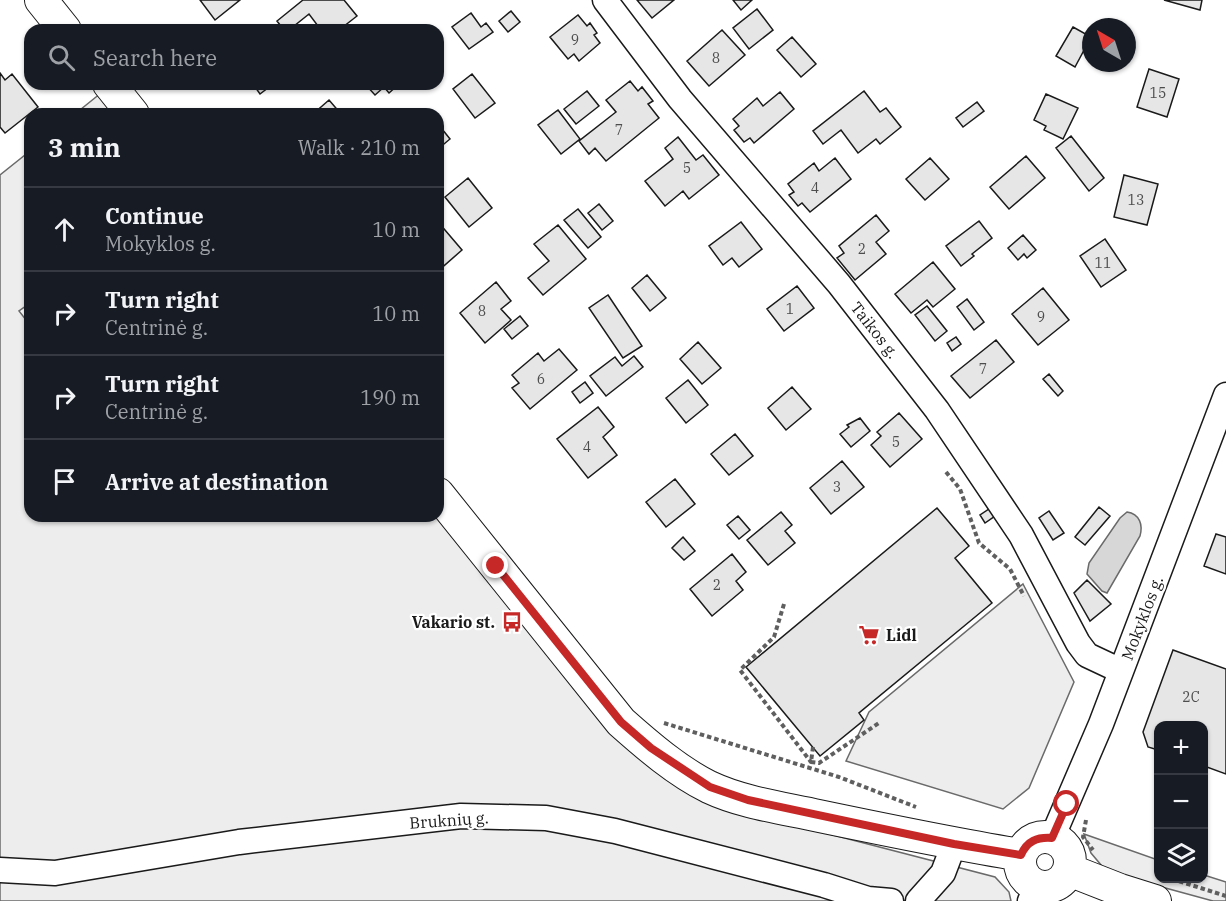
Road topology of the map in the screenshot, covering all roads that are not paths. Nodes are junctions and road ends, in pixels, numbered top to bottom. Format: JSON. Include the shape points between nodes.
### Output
{"nodes":[{"id":1,"x":41,"y":0,"type":"edge"},
{"id":2,"x":605,"y":0,"type":"edge"},
{"id":3,"x":60,"y":24,"type":"edge"},
{"id":4,"x":114,"y":90,"type":"edge"},
{"id":5,"x":128,"y":108,"type":"edge"},
{"id":6,"x":1226,"y":395,"type":"edge"},
{"id":7,"x":444,"y":501,"type":"edge"},
{"id":8,"x":1121,"y":671,"type":"junction"},
{"id":9,"x":1052,"y":838,"type":"junction"},
{"id":10,"x":954,"y":844,"type":"junction"},
{"id":11,"x":1021,"y":855,"type":"junction"},
{"id":12,"x":0,"y":870,"type":"edge"},
{"id":13,"x":1069,"y":870,"type":"junction"},
{"id":14,"x":1034,"y":893,"type":"edge"},
{"id":15,"x":891,"y":901,"type":"edge"},
{"id":16,"x":918,"y":901,"type":"edge"},
{"id":17,"x":1155,"y":901,"type":"edge"}],
"edges":[{"from":1,"to":3,"type":"main road"},
{"from":2,"to":8,"type":"street","name":"Taikos g.","via":[[680,99],[838,284],[937,410],[1021,535],[1086,655]]},
{"from":4,"to":5,"type":"main road"},
{"from":6,"to":8,"type":"street","name":"Mokyklos g."},
{"from":7,"to":10,"type":"main road","via":[[621,722],[681,769],[710,787],[748,800]]},
{"from":8,"to":9,"type":"street","name":"Mokyklos g."},
{"from":9,"to":11,"type":"main road","via":[[1031,841]]},
{"from":9,"to":13,"type":"main road","via":[[1062,843],[1068,853]]},
{"from":10,"to":11,"type":"main road"},
{"from":10,"to":16,"type":"street","via":[[943,873]]},
{"from":11,"to":14,"type":"main road","via":[[1022,871]]},
{"from":12,"to":15,"type":"street","name":"Bruknių g.","via":[[55,873],[239,842],[461,816],[546,818],[615,831],[868,899]]},
{"from":13,"to":14,"type":"main road","via":[[1059,882]]},
{"from":13,"to":17,"type":"main road"}]}
